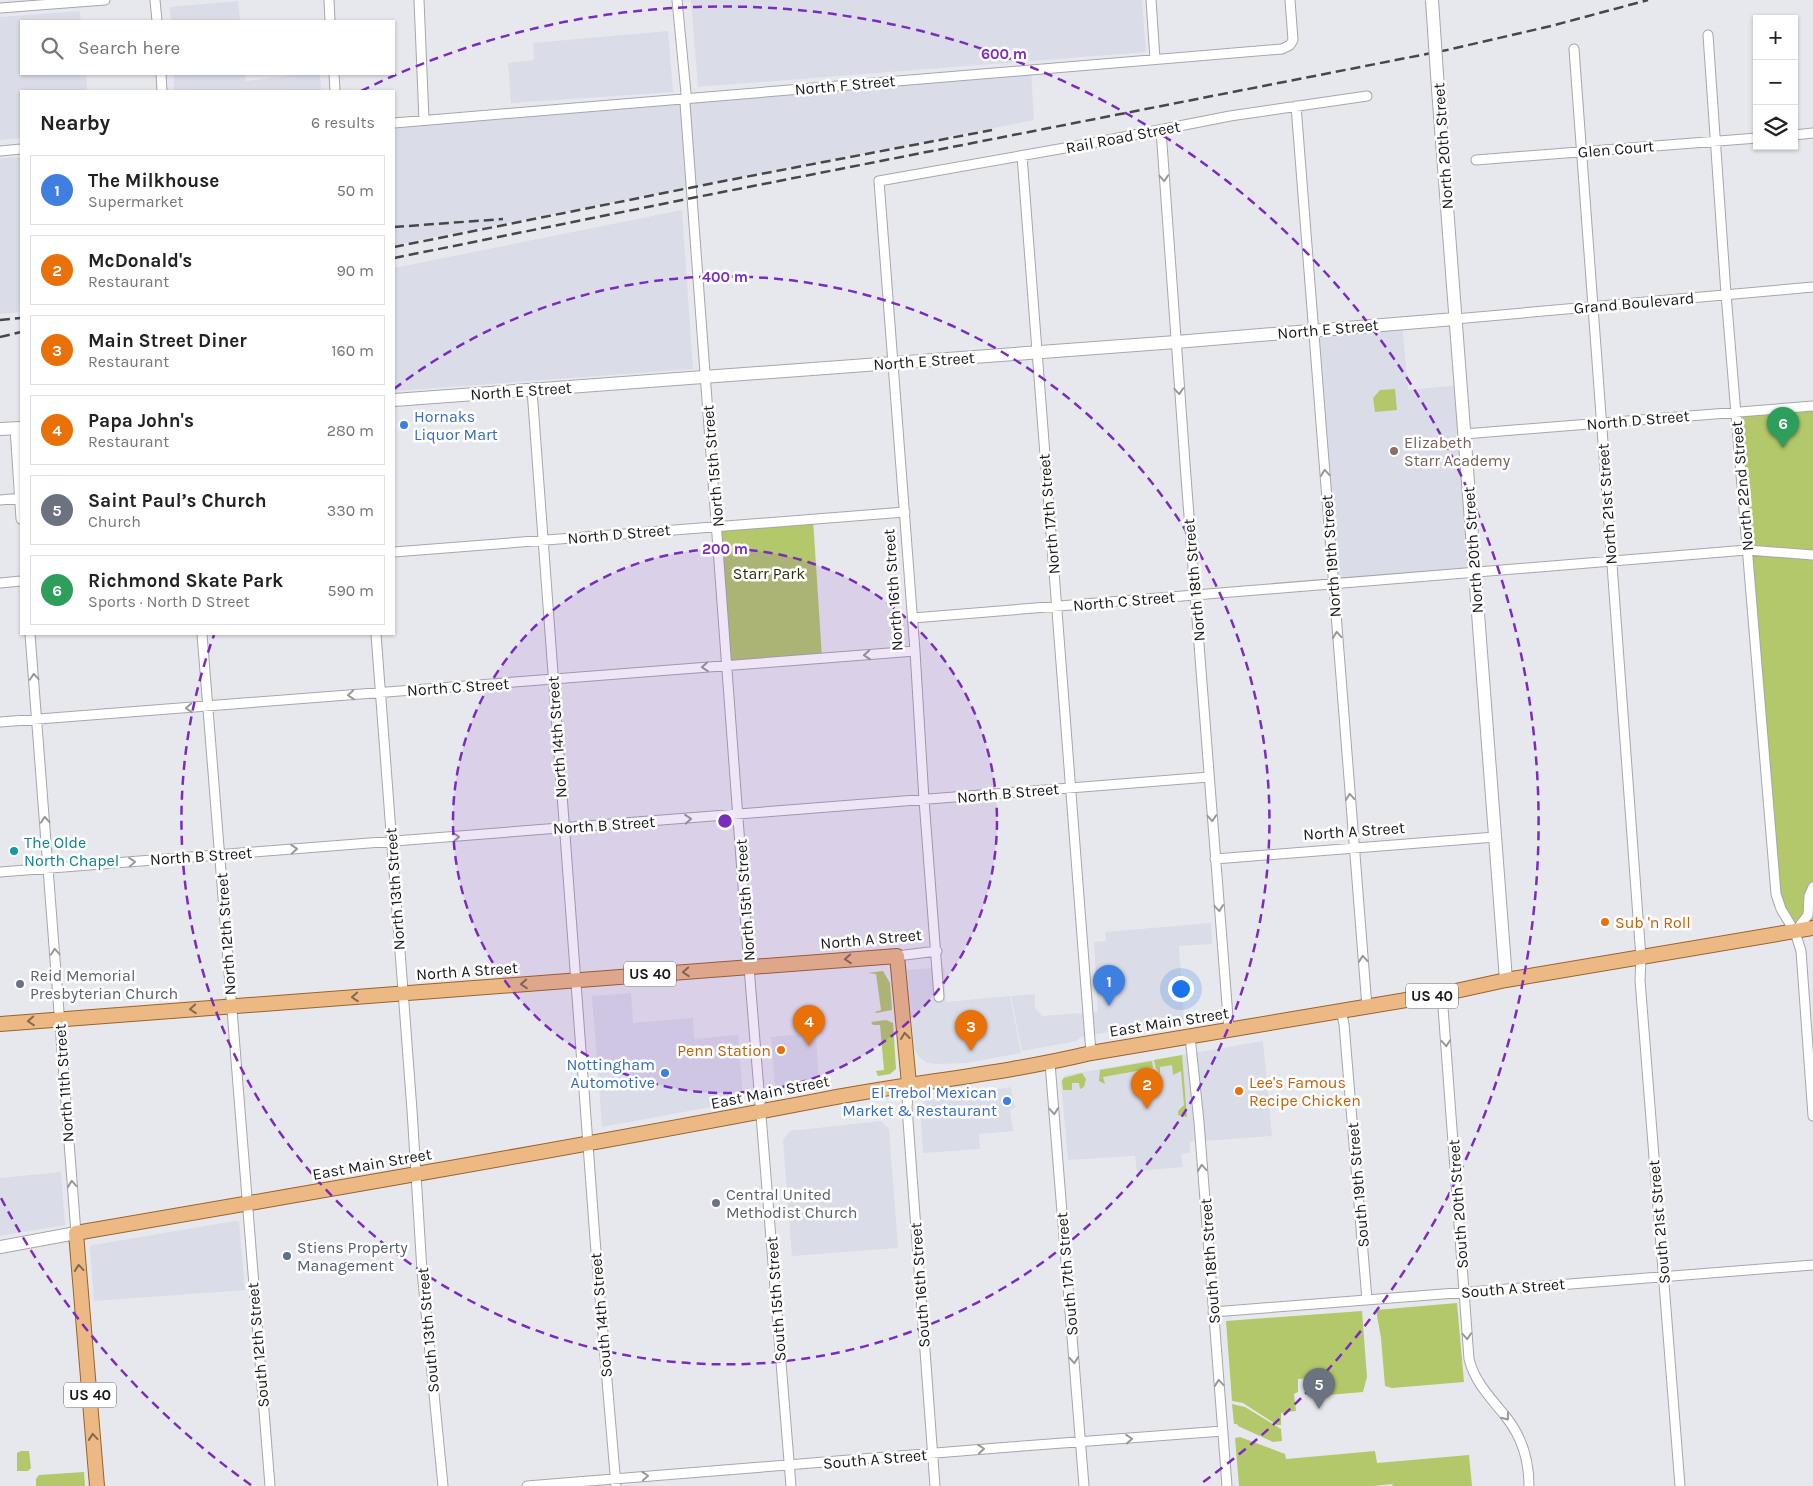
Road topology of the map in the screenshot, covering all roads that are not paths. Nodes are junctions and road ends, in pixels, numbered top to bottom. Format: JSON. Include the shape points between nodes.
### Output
{"nodes":[{"id":1,"x":104,"y":0,"type":"edge"},
{"id":2,"x":155,"y":0,"type":"edge"},
{"id":3,"x":329,"y":0,"type":"edge"},
{"id":4,"x":419,"y":0,"type":"edge"},
{"id":5,"x":677,"y":0,"type":"edge"},
{"id":6,"x":1151,"y":0,"type":"edge"},
{"id":7,"x":1290,"y":0,"type":"edge"},
{"id":8,"x":1432,"y":0,"type":"edge"},
{"id":9,"x":0,"y":8,"type":"edge"},
{"id":10,"x":157,"y":20,"type":"edge"},
{"id":11,"x":330,"y":20,"type":"edge"},
{"id":12,"x":1708,"y":35,"type":"dead end"},
{"id":13,"x":1574,"y":49,"type":"dead end"},
{"id":14,"x":1155,"y":59,"type":"junction"},
{"id":15,"x":161,"y":75,"type":"edge"},
{"id":16,"x":334,"y":75,"type":"edge"},
{"id":17,"x":162,"y":90,"type":"edge"},
{"id":18,"x":335,"y":90,"type":"edge"},
{"id":19,"x":1367,"y":96,"type":"dead end"},
{"id":20,"x":686,"y":98,"type":"junction"},
{"id":21,"x":1296,"y":106,"type":"junction"},
{"id":22,"x":424,"y":120,"type":"junction"},
{"id":23,"x":395,"y":123,"type":"edge"},
{"id":24,"x":1161,"y":130,"type":"junction"},
{"id":25,"x":1813,"y":133,"type":"edge"},
{"id":26,"x":1798,"y":135,"type":"edge"},
{"id":27,"x":1753,"y":138,"type":"edge"},
{"id":28,"x":1715,"y":141,"type":"junction"},
{"id":29,"x":20,"y":149,"type":"edge"},
{"id":30,"x":0,"y":150,"type":"edge"},
{"id":31,"x":1581,"y":152,"type":"junction"},
{"id":32,"x":1022,"y":156,"type":"junction"},
{"id":33,"x":1476,"y":160,"type":"dead end"},
{"id":34,"x":879,"y":181,"type":"joint"},
{"id":35,"x":1813,"y":287,"type":"edge"},
{"id":36,"x":1726,"y":294,"type":"junction"},
{"id":37,"x":1593,"y":306,"type":"junction"},
{"id":38,"x":1455,"y":319,"type":"junction"},
{"id":39,"x":1313,"y":330,"type":"junction"},
{"id":40,"x":1176,"y":342,"type":"junction"},
{"id":41,"x":1036,"y":353,"type":"junction"},
{"id":42,"x":893,"y":363,"type":"junction"},
{"id":43,"x":706,"y":377,"type":"junction"},
{"id":44,"x":532,"y":390,"type":"junction"},
{"id":45,"x":395,"y":400,"type":"edge"},
{"id":46,"x":1813,"y":406,"type":"edge"},
{"id":47,"x":1736,"y":412,"type":"junction"},
{"id":48,"x":1601,"y":423,"type":"junction"},
{"id":49,"x":18,"y":428,"type":"edge"},
{"id":50,"x":0,"y":429,"type":"edge"},
{"id":51,"x":1464,"y":434,"type":"junction"},
{"id":52,"x":20,"y":498,"type":"edge"},
{"id":53,"x":0,"y":500,"type":"edge"},
{"id":54,"x":905,"y":512,"type":"junction"},
{"id":55,"x":718,"y":527,"type":"junction"},
{"id":56,"x":542,"y":540,"type":"junction"},
{"id":57,"x":1747,"y":550,"type":"junction"},
{"id":58,"x":395,"y":552,"type":"edge"},
{"id":59,"x":1813,"y":555,"type":"edge"},
{"id":60,"x":1612,"y":561,"type":"junction"},
{"id":61,"x":1475,"y":572,"type":"junction"},
{"id":62,"x":20,"y":581,"type":"edge"},
{"id":63,"x":0,"y":583,"type":"edge"},
{"id":64,"x":1333,"y":584,"type":"junction"},
{"id":65,"x":1196,"y":595,"type":"junction"},
{"id":66,"x":1057,"y":607,"type":"junction"},
{"id":67,"x":913,"y":618,"type":"junction"},
{"id":68,"x":30,"y":635,"type":"edge"},
{"id":69,"x":202,"y":635,"type":"edge"},
{"id":70,"x":376,"y":635,"type":"edge"},
{"id":71,"x":915,"y":651,"type":"junction"},
{"id":72,"x":727,"y":665,"type":"junction"},
{"id":73,"x":553,"y":679,"type":"junction"},
{"id":74,"x":381,"y":693,"type":"junction"},
{"id":75,"x":208,"y":706,"type":"junction"},
{"id":76,"x":37,"y":719,"type":"junction"},
{"id":77,"x":0,"y":722,"type":"edge"},
{"id":78,"x":1209,"y":777,"type":"junction"},
{"id":79,"x":1070,"y":788,"type":"junction"},
{"id":80,"x":924,"y":800,"type":"junction"},
{"id":81,"x":739,"y":814,"type":"junction"},
{"id":82,"x":564,"y":828,"type":"junction"},
{"id":83,"x":1495,"y":837,"type":"junction"},
{"id":84,"x":392,"y":842,"type":"junction"},
{"id":85,"x":1354,"y":849,"type":"junction"},
{"id":86,"x":220,"y":855,"type":"junction"},
{"id":87,"x":1215,"y":859,"type":"junction"},
{"id":88,"x":48,"y":868,"type":"junction"},
{"id":89,"x":0,"y":872,"type":"edge"},
{"id":90,"x":1812,"y":888,"type":"edge"},
{"id":91,"x":1813,"y":928,"type":"edge"},
{"id":92,"x":1795,"y":932,"type":"junction"},
{"id":93,"x":937,"y":951,"type":"junction"},
{"id":94,"x":897,"y":956,"type":"junction"},
{"id":95,"x":1641,"y":958,"type":"junction"},
{"id":96,"x":749,"y":967,"type":"junction"},
{"id":97,"x":576,"y":980,"type":"junction"},
{"id":98,"x":1506,"y":980,"type":"junction"},
{"id":99,"x":404,"y":993,"type":"junction"},
{"id":100,"x":1442,"y":994,"type":"junction"},
{"id":101,"x":940,"y":997,"type":"dead end"},
{"id":102,"x":231,"y":1006,"type":"junction"},
{"id":103,"x":1367,"y":1007,"type":"junction"},
{"id":104,"x":1341,"y":1011,"type":"junction"},
{"id":105,"x":60,"y":1019,"type":"junction"},
{"id":106,"x":0,"y":1024,"type":"edge"},
{"id":107,"x":1229,"y":1030,"type":"junction"},
{"id":108,"x":1190,"y":1036,"type":"junction"},
{"id":109,"x":1091,"y":1053,"type":"junction"},
{"id":110,"x":1050,"y":1063,"type":"junction"},
{"id":111,"x":909,"y":1084,"type":"junction"},
{"id":112,"x":762,"y":1112,"type":"junction"},
{"id":113,"x":1813,"y":1116,"type":"edge"},
{"id":114,"x":588,"y":1144,"type":"junction"},
{"id":115,"x":416,"y":1174,"type":"junction"},
{"id":116,"x":246,"y":1205,"type":"junction"},
{"id":117,"x":76,"y":1233,"type":"junction"},
{"id":118,"x":0,"y":1246,"type":"edge"},
{"id":119,"x":1813,"y":1265,"type":"edge"},
{"id":120,"x":1663,"y":1276,"type":"junction"},
{"id":121,"x":1464,"y":1292,"type":"junction"},
{"id":122,"x":1367,"y":1300,"type":"junction"},
{"id":123,"x":1213,"y":1312,"type":"junction"},
{"id":124,"x":1223,"y":1431,"type":"junction"},
{"id":125,"x":1081,"y":1442,"type":"junction"},
{"id":126,"x":932,"y":1454,"type":"junction"},
{"id":127,"x":789,"y":1465,"type":"junction"},
{"id":128,"x":616,"y":1482,"type":"edge"},
{"id":129,"x":97,"y":1486,"type":"edge"},
{"id":130,"x":270,"y":1486,"type":"edge"},
{"id":131,"x":443,"y":1486,"type":"edge"},
{"id":132,"x":527,"y":1486,"type":"edge"},
{"id":133,"x":791,"y":1486,"type":"edge"},
{"id":134,"x":935,"y":1486,"type":"edge"},
{"id":135,"x":1084,"y":1486,"type":"edge"},
{"id":136,"x":1227,"y":1486,"type":"edge"},
{"id":137,"x":1529,"y":1486,"type":"edge"},
{"id":138,"x":1680,"y":1486,"type":"edge"}],
"edges":[{"from":1,"to":9,"type":"street"},
{"from":2,"to":10,"type":"street"},
{"from":3,"to":11,"type":"street"},
{"from":4,"to":22,"type":"street"},
{"from":5,"to":20,"type":"street","name":"North 15th Street"},
{"from":6,"to":14,"type":"street"},
{"from":7,"to":14,"type":"street","name":"North F Street","via":[[1293,40],[1282,49]]},
{"from":8,"to":38,"type":"street","name":"North 20th Street","bridge":true},
{"from":12,"to":28,"type":"street","name":"North 22nd Street"},
{"from":13,"to":31,"type":"street","name":"North 21st Street"},
{"from":14,"to":20,"type":"street","name":"North F Street"},
{"from":15,"to":17,"type":"street"},
{"from":16,"to":18,"type":"street"},
{"from":19,"to":21,"type":"street","name":"Rail Road Street"},
{"from":20,"to":22,"type":"street","name":"North F Street"},
{"from":20,"to":43,"type":"street","name":"North 15th Street"},
{"from":21,"to":24,"type":"street","name":"Rail Road Street"},
{"from":21,"to":39,"type":"street","name":"North 19th Street"},
{"from":22,"to":23,"type":"street","name":"North F Street"},
{"from":24,"to":32,"type":"street","name":"Rail Road Street"},
{"from":24,"to":40,"type":"street","name":"North 18th Street","one_way":true},
{"from":25,"to":26,"type":"street"},
{"from":27,"to":28,"type":"street","name":"Glen Court"},
{"from":28,"to":31,"type":"street","name":"Glen Court"},
{"from":28,"to":36,"type":"street","name":"North 22nd Street"},
{"from":29,"to":30,"type":"street"},
{"from":31,"to":33,"type":"street","name":"Glen Court"},
{"from":31,"to":37,"type":"street","name":"North 21st Street"},
{"from":32,"to":34,"type":"street","name":"Rail Road Street"},
{"from":32,"to":41,"type":"street","name":"North 17th Street"},
{"from":34,"to":42,"type":"street","name":"North 16th Street"},
{"from":35,"to":36,"type":"street","name":"Grand Boulevard"},
{"from":36,"to":37,"type":"street","name":"Grand Boulevard"},
{"from":36,"to":47,"type":"street","name":"North 22nd Street"},
{"from":37,"to":38,"type":"street","name":"Grand Boulevard"},
{"from":37,"to":48,"type":"street","name":"North 21st Street"},
{"from":38,"to":39,"type":"street","name":"North E Street"},
{"from":38,"to":51,"type":"street","name":"North 20th Street"},
{"from":39,"to":40,"type":"street","name":"North E Street"},
{"from":64,"to":39,"type":"street","name":"North 19th Street","one_way":true},
{"from":40,"to":41,"type":"street","name":"North E Street"},
{"from":40,"to":65,"type":"street","name":"North 18th Street","one_way":true},
{"from":41,"to":42,"type":"street","name":"North E Street"},
{"from":41,"to":66,"type":"street","name":"North 17th Street"},
{"from":42,"to":43,"type":"street","name":"North E Street"},
{"from":42,"to":54,"type":"street","name":"North 16th Street"},
{"from":43,"to":44,"type":"street","name":"North E Street"},
{"from":43,"to":55,"type":"street","name":"North 15th Street"},
{"from":44,"to":45,"type":"street","name":"North E Street"},
{"from":44,"to":56,"type":"street","name":"North 14th Street"},
{"from":46,"to":47,"type":"street","name":"North D Street"},
{"from":47,"to":48,"type":"street","name":"North D Street"},
{"from":47,"to":57,"type":"street","name":"North 22nd Street"},
{"from":48,"to":51,"type":"street","name":"North D Street"},
{"from":48,"to":60,"type":"street","name":"North 21st Street"},
{"from":49,"to":50,"type":"street"},
{"from":49,"to":52,"type":"street"},
{"from":51,"to":61,"type":"street","name":"North 20th Street"},
{"from":52,"to":53,"type":"street"},
{"from":54,"to":55,"type":"street","name":"North D Street"},
{"from":54,"to":67,"type":"street","name":"North 16th Street"},
{"from":55,"to":56,"type":"street","name":"North D Street"},
{"from":55,"to":72,"type":"street","name":"North 15th Street"},
{"from":56,"to":58,"type":"street","name":"North D Street"},
{"from":56,"to":73,"type":"street","name":"North 14th Street"},
{"from":57,"to":59,"type":"street","name":"North C Street"},
{"from":57,"to":60,"type":"street","name":"North C Street"},
{"from":57,"to":92,"type":"street","name":"North 22nd Street","via":[[1776,894]]},
{"from":60,"to":61,"type":"street","name":"North C Street"},
{"from":60,"to":95,"type":"street","name":"North 21st Street"},
{"from":61,"to":64,"type":"street","name":"North C Street"},
{"from":61,"to":83,"type":"street","name":"North 20th Street"},
{"from":62,"to":63,"type":"street"},
{"from":64,"to":65,"type":"street","name":"North C Street"},
{"from":85,"to":64,"type":"street","name":"North 19th Street","one_way":true},
{"from":65,"to":66,"type":"street","name":"North C Street"},
{"from":65,"to":78,"type":"street","name":"North 18th Street"},
{"from":66,"to":67,"type":"street","name":"North C Street"},
{"from":66,"to":79,"type":"street","name":"North 17th Street"},
{"from":67,"to":71,"type":"street","name":"North 16th Street"},
{"from":76,"to":68,"type":"street","name":"North 11th Street","one_way":true},
{"from":69,"to":75,"type":"street","name":"North 12th Street"},
{"from":70,"to":74,"type":"street","name":"North 13th Street"},
{"from":71,"to":72,"type":"street","name":"North C Street","one_way":true},
{"from":71,"to":80,"type":"street","name":"North 16th Street"},
{"from":72,"to":73,"type":"street","name":"North C Street","one_way":true},
{"from":72,"to":81,"type":"street","name":"North 15th Street"},
{"from":73,"to":74,"type":"street","name":"North C Street"},
{"from":73,"to":82,"type":"street","name":"North 14th Street"},
{"from":74,"to":75,"type":"street","name":"North C Street","one_way":true},
{"from":74,"to":84,"type":"street","name":"North 13th Street"},
{"from":75,"to":76,"type":"street","name":"North C Street","one_way":true},
{"from":75,"to":86,"type":"street","name":"North 12th Street"},
{"from":76,"to":77,"type":"street","name":"North C Street"},
{"from":88,"to":76,"type":"street","name":"North 11th Street","one_way":true},
{"from":78,"to":79,"type":"street","name":"North B Street"},
{"from":78,"to":87,"type":"street","name":"North 18th Street","one_way":true},
{"from":79,"to":80,"type":"street","name":"North B Street"},
{"from":79,"to":109,"type":"street","name":"North 17th Street"},
{"from":80,"to":81,"type":"street","name":"North B Street"},
{"from":80,"to":93,"type":"street","name":"North 16th Street"},
{"from":82,"to":81,"type":"street","name":"North B Street","one_way":true},
{"from":81,"to":96,"type":"street","name":"North 15th Street"},
{"from":84,"to":82,"type":"street","name":"North B Street","one_way":true},
{"from":82,"to":97,"type":"street","name":"North 14th Street"},
{"from":83,"to":85,"type":"street","name":"North A Street"},
{"from":83,"to":98,"type":"street","name":"North 20th Street"},
{"from":86,"to":84,"type":"street","name":"North B Street","one_way":true},
{"from":84,"to":99,"type":"street","name":"North 13th Street"},
{"from":85,"to":87,"type":"street","name":"North A Street"},
{"from":103,"to":85,"type":"street","name":"North 19th Street","one_way":true},
{"from":88,"to":86,"type":"street","name":"North B Street","one_way":true},
{"from":86,"to":102,"type":"street","name":"North 12th Street"},
{"from":87,"to":107,"type":"street","name":"North 18th Street","one_way":true},
{"from":88,"to":89,"type":"street","name":"North B Street"},
{"from":105,"to":88,"type":"street","name":"North 11th Street","one_way":true},
{"from":90,"to":92,"type":"street","via":[[1808,915]]},
{"from":91,"to":92,"type":"main road","name":"East Main Street","number":"US 40"},
{"from":92,"to":95,"type":"main road","name":"East Main Street","number":"US 40"},
{"from":92,"to":113,"type":"street","name":"North 22nd Street","via":[[1801,951]]},
{"from":93,"to":94,"type":"street","name":"North A Street"},
{"from":93,"to":101,"type":"street","name":"North 16th Street"},
{"from":94,"to":96,"type":"main road","name":"North A Street","number":"US 40","one_way":true},
{"from":111,"to":94,"type":"main road","one_way":true},
{"from":95,"to":98,"type":"main road","name":"East Main Street","number":"US 40"},
{"from":95,"to":120,"type":"street","name":"South 21st Street","via":[[1640,980]]},
{"from":96,"to":97,"type":"main road","name":"North A Street","number":"US 40","one_way":true},
{"from":96,"to":112,"type":"street","name":"North 15th Street"},
{"from":97,"to":99,"type":"main road","name":"North A Street","number":"US 40","one_way":true},
{"from":97,"to":114,"type":"street","name":"North 14th Street"},
{"from":98,"to":100,"type":"main road","name":"East Main Street","number":"US 40"},
{"from":99,"to":102,"type":"main road","name":"North A Street","number":"US 40","one_way":true},
{"from":99,"to":115,"type":"street","name":"North 13th Street"},
{"from":100,"to":103,"type":"main road","name":"East Main Street","number":"US 40"},
{"from":100,"to":121,"type":"street","name":"South 20th Street","one_way":true},
{"from":102,"to":105,"type":"main road","name":"North A Street","number":"US 40","one_way":true},
{"from":102,"to":116,"type":"street","name":"North 12th Street"},
{"from":103,"to":104,"type":"main road","name":"East Main Street","number":"US 40"},
{"from":104,"to":107,"type":"main road","name":"East Main Street","number":"US 40"},
{"from":104,"to":122,"type":"street","name":"South 19th Street"},
{"from":105,"to":106,"type":"main road","name":"North A Street","number":"US 40","one_way":true},
{"from":117,"to":105,"type":"street","name":"North 11th Street","one_way":true},
{"from":107,"to":108,"type":"main road","name":"East Main Street","number":"US 40"},
{"from":108,"to":109,"type":"main road","name":"East Main Street","number":"US 40"},
{"from":123,"to":108,"type":"street","name":"South 18th Street","one_way":true},
{"from":109,"to":110,"type":"main road","name":"East Main Street","number":"US 40"},
{"from":110,"to":111,"type":"main road","name":"East Main Street","number":"US 40"},
{"from":110,"to":125,"type":"street","name":"South 17th Street","one_way":true},
{"from":111,"to":112,"type":"main road","name":"East Main Street","number":"US 40"},
{"from":111,"to":126,"type":"street","name":"South 16th Street","via":[[907,1107]]},
{"from":112,"to":114,"type":"main road","name":"East Main Street","number":"US 40"},
{"from":112,"to":127,"type":"street","name":"South 15th Street"},
{"from":114,"to":115,"type":"main road","name":"East Main Street","number":"US 40"},
{"from":114,"to":128,"type":"street","name":"South 14th Street"},
{"from":115,"to":116,"type":"main road","name":"East Main Street","number":"US 40"},
{"from":115,"to":131,"type":"street","name":"South 13th Street"},
{"from":116,"to":117,"type":"main road","name":"East Main Street","number":"US 40"},
{"from":116,"to":130,"type":"street","name":"South 12th Street"},
{"from":117,"to":118,"type":"street","name":"East Main Street"},
{"from":129,"to":117,"type":"main road","number":"US 40","one_way":true},
{"from":119,"to":120,"type":"street","name":"South A Street"},
{"from":120,"to":121,"type":"street","name":"South A Street"},
{"from":120,"to":138,"type":"street","name":"South 21st Street"},
{"from":121,"to":122,"type":"street","name":"South A Street"},
{"from":121,"to":137,"type":"street","name":"South 20th Street","one_way":true,"via":[[1471,1365],[1484,1392],[1516,1431],[1525,1452]]},
{"from":122,"to":123,"type":"street","name":"South A Street"},
{"from":124,"to":123,"type":"street","name":"South 18th Street","one_way":true},
{"from":125,"to":124,"type":"street","name":"South A Street","one_way":true},
{"from":124,"to":136,"type":"street","name":"South 18th Street"},
{"from":126,"to":125,"type":"street","name":"South A Street","one_way":true},
{"from":125,"to":135,"type":"street","name":"South 17th Street"},
{"from":126,"to":127,"type":"street","name":"South A Street"},
{"from":126,"to":134,"type":"street","name":"South 16th Street"},
{"from":128,"to":127,"type":"street","name":"South A Street","one_way":true},
{"from":127,"to":133,"type":"street","name":"South 15th Street"},
{"from":128,"to":132,"type":"street","name":"South A Street"}]}
